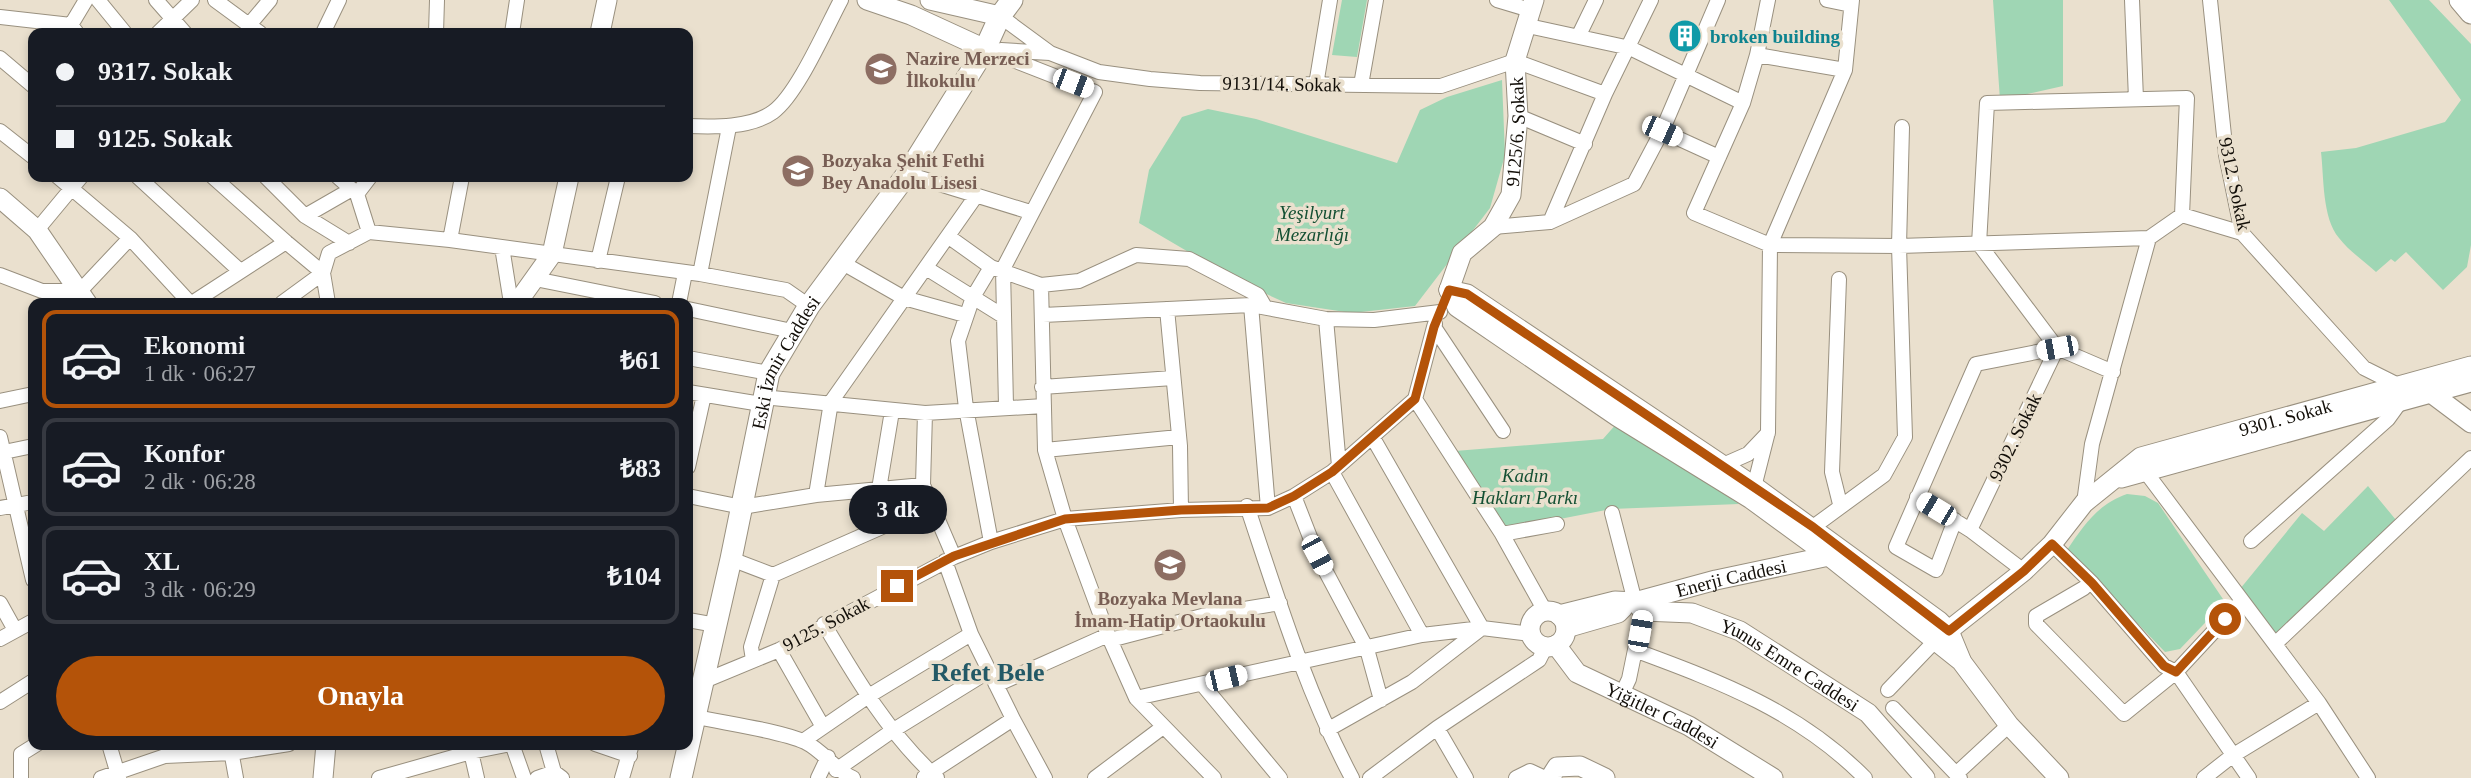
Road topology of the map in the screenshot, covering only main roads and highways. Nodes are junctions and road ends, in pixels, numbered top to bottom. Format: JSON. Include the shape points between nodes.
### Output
{"nodes":[{"id":1,"x":607,"y":0,"type":"edge"},
{"id":2,"x":866,"y":0,"type":"edge"},
{"id":3,"x":930,"y":0,"type":"edge"},
{"id":4,"x":2460,"y":0,"type":"edge"},
{"id":5,"x":1006,"y":8,"type":"edge"},
{"id":6,"x":1529,"y":11,"type":"edge"},
{"id":7,"x":2471,"y":13,"type":"edge"},
{"id":8,"x":601,"y":28,"type":"edge"},
{"id":9,"x":985,"y":49,"type":"junction"},
{"id":10,"x":568,"y":182,"type":"edge"},
{"id":11,"x":0,"y":198,"type":"edge"},
{"id":12,"x":1449,"y":290,"type":"junction"},
{"id":13,"x":83,"y":297,"type":"edge"},
{"id":14,"x":521,"y":298,"type":"edge"},
{"id":15,"x":2471,"y":366,"type":"edge"},
{"id":16,"x":2471,"y":382,"type":"edge"},
{"id":17,"x":2431,"y":393,"type":"junction"},
{"id":18,"x":2400,"y":394,"type":"junction"},
{"id":19,"x":2471,"y":423,"type":"edge"},
{"id":20,"x":1753,"y":493,"type":"junction"},
{"id":21,"x":1829,"y":556,"type":"junction"},
{"id":22,"x":1635,"y":606,"type":"junction"},
{"id":23,"x":1550,"y":630,"type":"joint"},
{"id":24,"x":1942,"y":636,"type":"junction"},
{"id":25,"x":693,"y":714,"type":"edge"},
{"id":26,"x":325,"y":750,"type":"edge"},
{"id":27,"x":687,"y":750,"type":"edge"},
{"id":28,"x":683,"y":777,"type":"edge"},
{"id":29,"x":323,"y":778,"type":"edge"},
{"id":30,"x":1548,"y":778,"type":"edge"},
{"id":31,"x":1605,"y":778,"type":"edge"},
{"id":32,"x":1773,"y":778,"type":"edge"},
{"id":33,"x":1925,"y":778,"type":"edge"},
{"id":34,"x":2059,"y":778,"type":"edge"}],
"edges":[{"from":1,"to":8,"type":"main road"},
{"from":2,"to":9,"type":"main road"},
{"from":3,"to":5,"type":"main road"},
{"from":4,"to":7,"type":"main road"},
{"from":5,"to":9,"type":"main road","name":"Eski İzmir Caddesi"},
{"from":6,"to":12,"type":"main road","name":"9125/6. Sokak","via":[[1515,61],[1518,116],[1511,195],[1493,227],[1462,253]]},
{"from":9,"to":25,"type":"main road","name":"Eski İzmir Caddesi","via":[[907,174],[809,306],[769,373],[732,559]]},
{"from":10,"to":14,"type":"main road","via":[[552,254]]},
{"from":11,"to":13,"type":"main road","via":[[37,230]]},
{"from":12,"to":20,"type":"main road","via":[[1467,294],[1723,465]]},
{"from":12,"to":20,"type":"main road","via":[[1457,307],[1618,417]]},
{"from":15,"to":18,"type":"main road","name":"9301. Sokak"},
{"from":16,"to":17,"type":"main road"},
{"from":17,"to":18,"type":"main road"},
{"from":17,"to":19,"type":"main road"},
{"from":18,"to":24,"type":"main road","name":"9301. Sokak","via":[[2143,464],[2107,483],[2024,571]]},
{"from":20,"to":21,"type":"main road"},
{"from":20,"to":24,"type":"main road","via":[[1813,527]]},
{"from":21,"to":22,"type":"main road","name":"Enerji Caddesi","via":[[1716,580]]},
{"from":21,"to":24,"type":"main road"},
{"from":22,"to":23,"type":"main road","name":"Yunus Emre Caddesi"},
{"from":22,"to":33,"type":"main road","name":"Yunus Emre Caddesi","via":[[1692,613],[1740,631],[1868,713]]},
{"from":23,"to":32,"type":"main road","name":"Yiğitler Caddesi","via":[[1577,673],[1689,726]]},
{"from":24,"to":34,"type":"main road","via":[[2009,725]]},
{"from":26,"to":29,"type":"main road"},
{"from":27,"to":28,"type":"main road","name":"Eski İzmir Caddesi"},
{"from":30,"to":31,"type":"main road","via":[[1557,767],[1580,766]]}]}
